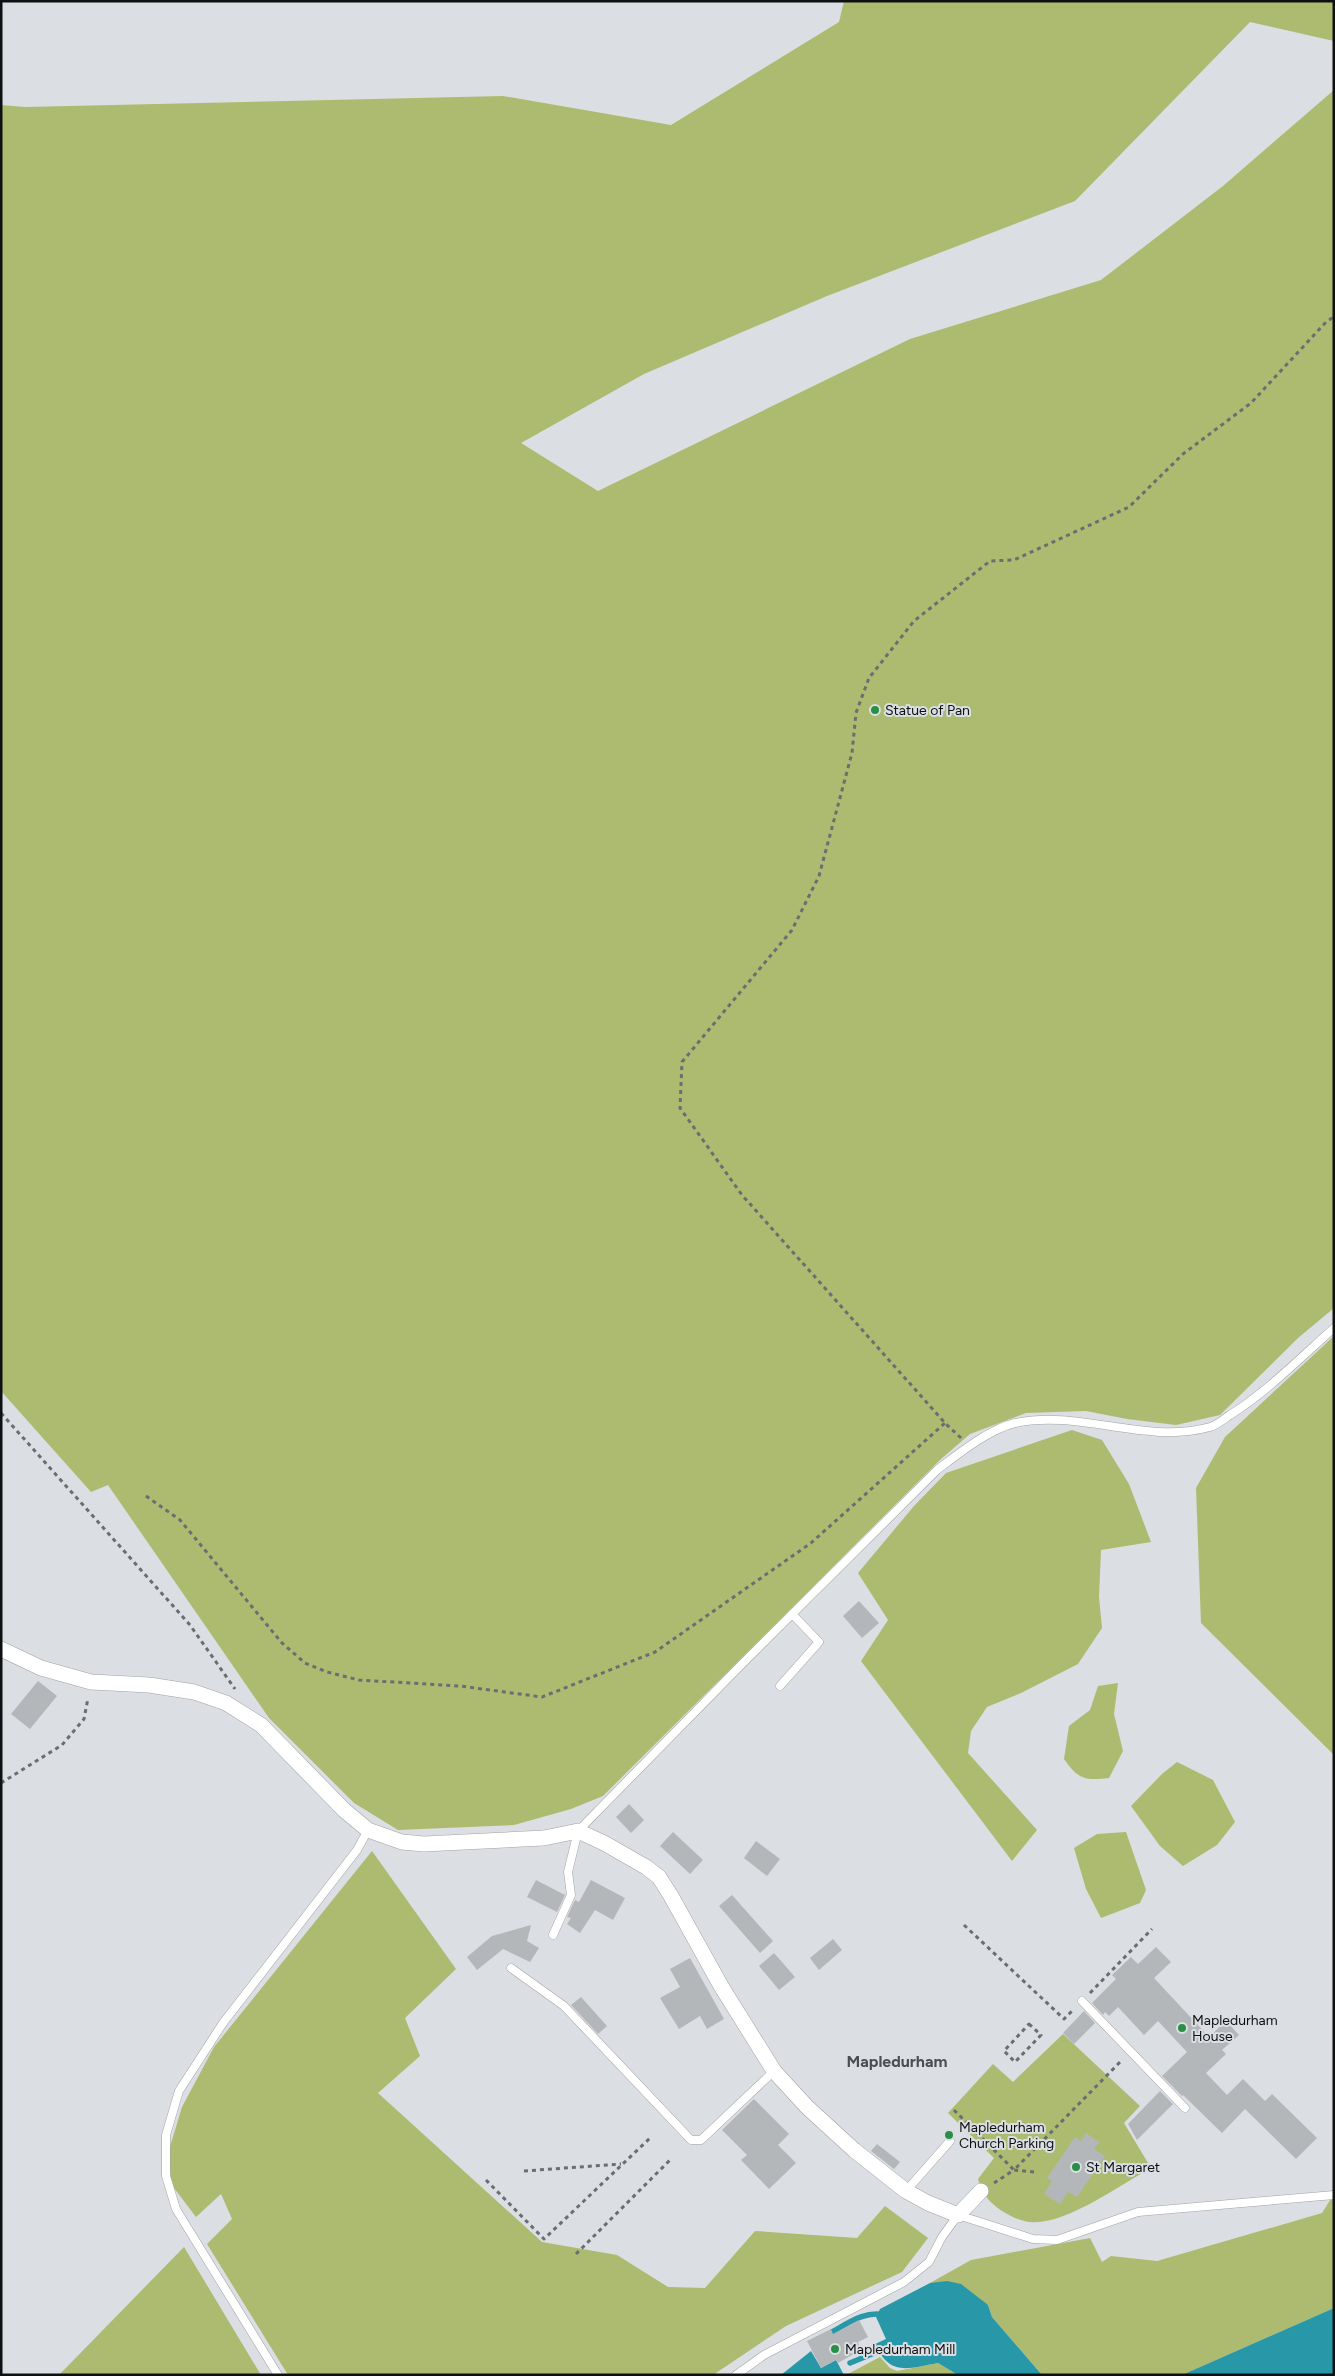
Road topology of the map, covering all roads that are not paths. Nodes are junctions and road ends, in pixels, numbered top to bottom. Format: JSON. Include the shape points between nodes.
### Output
{"nodes":[{"id":1,"x":1334,"y":1328,"type":"edge"},
{"id":2,"x":792,"y":1614,"type":"junction"},
{"id":3,"x":1,"y":1649,"type":"edge"},
{"id":4,"x":780,"y":1686,"type":"dead end"},
{"id":5,"x":368,"y":1830,"type":"junction"},
{"id":6,"x":578,"y":1831,"type":"junction"},
{"id":7,"x":553,"y":1935,"type":"dead end"},
{"id":8,"x":511,"y":1968,"type":"dead end"},
{"id":9,"x":1082,"y":2001,"type":"road end"},
{"id":10,"x":774,"y":2071,"type":"junction"},
{"id":11,"x":1185,"y":2108,"type":"dead end"},
{"id":12,"x":950,"y":2141,"type":"dead end"},
{"id":13,"x":906,"y":2191,"type":"junction"},
{"id":14,"x":981,"y":2191,"type":"road end"},
{"id":15,"x":1334,"y":2195,"type":"edge"},
{"id":16,"x":958,"y":2215,"type":"junction"},
{"id":17,"x":278,"y":2375,"type":"edge"},
{"id":18,"x":736,"y":2375,"type":"edge"}],
"edges":[{"from":1,"to":2,"type":"lane","via":[[1252,1401],[1212,1427],[1173,1433],[1063,1419],[1014,1423],[969,1445],[938,1470]]},
{"from":2,"to":4,"type":"lane","via":[[819,1642]]},
{"from":2,"to":6,"type":"lane"},
{"from":3,"to":5,"type":"street","via":[[40,1668],[91,1682],[149,1685],[194,1692],[226,1703],[261,1725],[344,1810]]},
{"from":5,"to":6,"type":"street","via":[[402,1842],[424,1844],[544,1838]]},
{"from":5,"to":17,"type":"lane","via":[[357,1850],[222,2023],[179,2091],[166,2135],[166,2176],[176,2209]]},
{"from":6,"to":7,"type":"lane","via":[[568,1872],[571,1895]]},
{"from":6,"to":10,"type":"street","via":[[646,1867],[658,1877],[720,1986]]},
{"from":8,"to":10,"type":"lane","via":[[564,2006],[691,2140],[702,2140]]},
{"from":9,"to":11,"type":"lane"},
{"from":10,"to":13,"type":"street","via":[[847,2144]]},
{"from":12,"to":13,"type":"lane"},
{"from":13,"to":16,"type":"street"},
{"from":14,"to":16,"type":"street"},
{"from":15,"to":16,"type":"lane","via":[[1138,2212],[1057,2240],[1033,2239]]},
{"from":16,"to":18,"type":"lane","via":[[928,2262],[904,2282],[764,2355]]}]}
